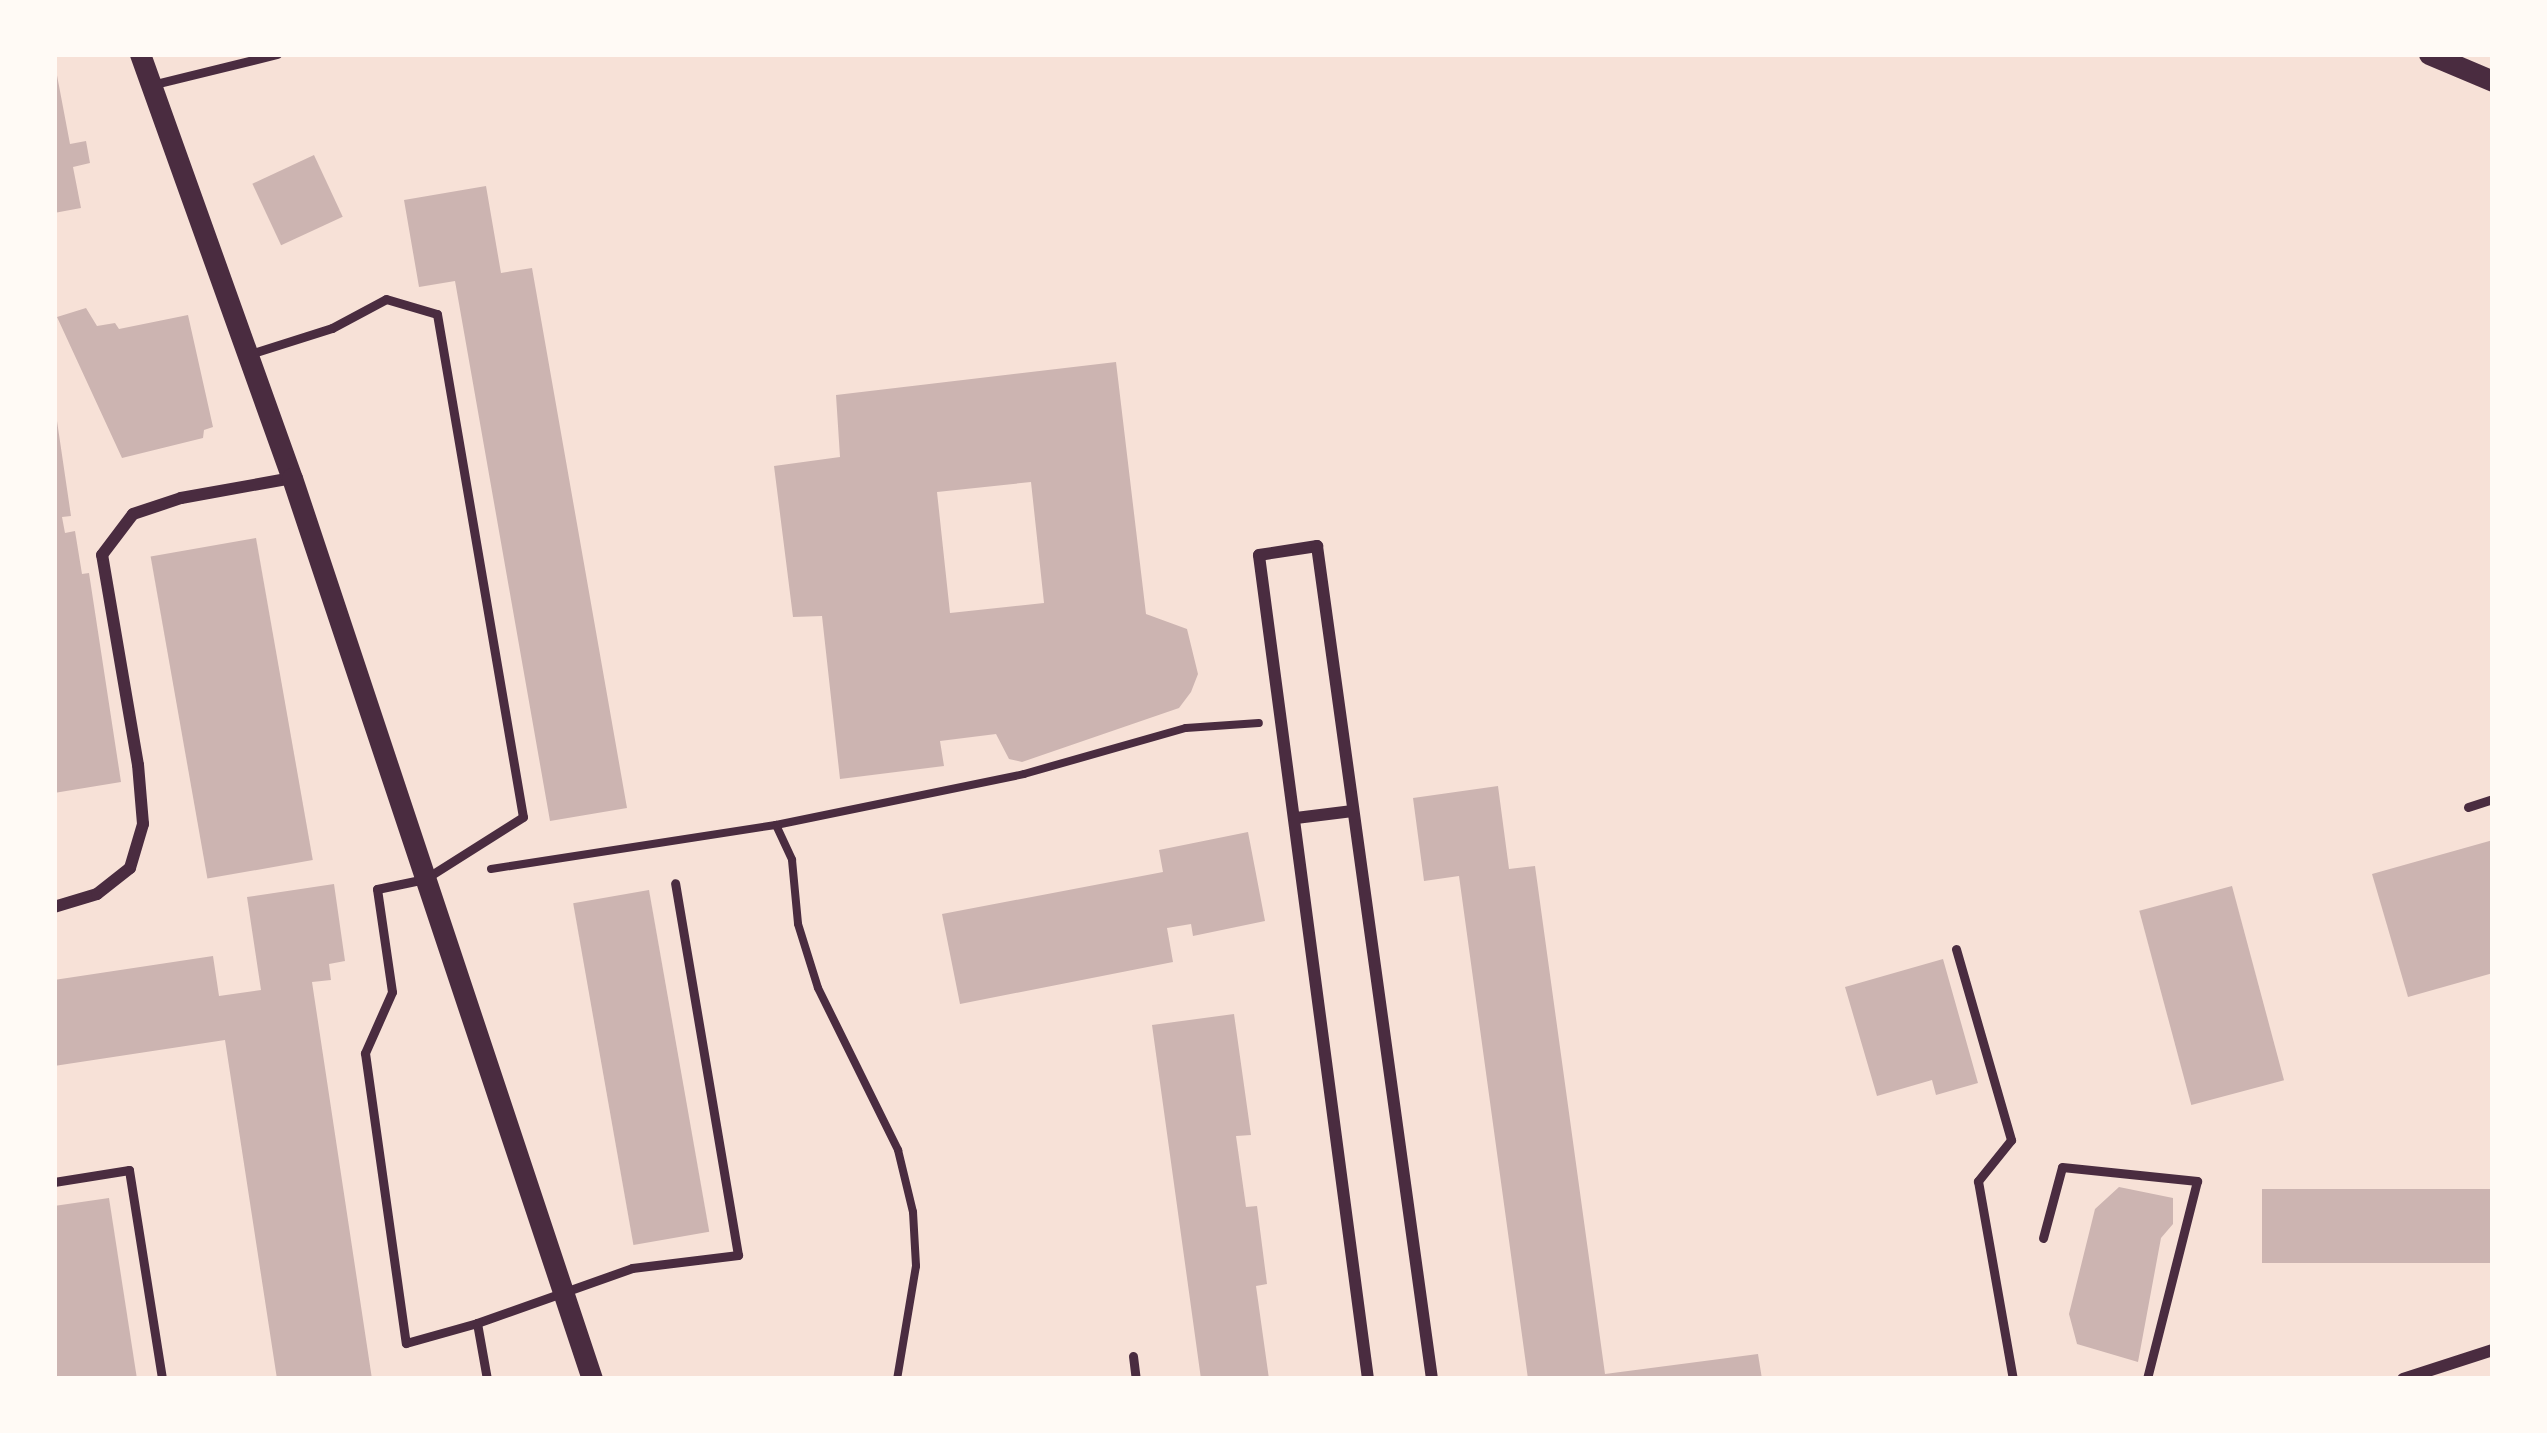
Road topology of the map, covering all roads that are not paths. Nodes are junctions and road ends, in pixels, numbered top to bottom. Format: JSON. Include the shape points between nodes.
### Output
{"nodes":[{"id":1,"x":140,"y":54,"type":"edge"},
{"id":2,"x":277,"y":54,"type":"edge"},
{"id":3,"x":2429,"y":54,"type":"edge"},
{"id":4,"x":2493,"y":81,"type":"edge"},
{"id":5,"x":151,"y":85,"type":"junction"},
{"id":6,"x":248,"y":355,"type":"junction"},
{"id":7,"x":292,"y":478,"type":"junction"},
{"id":8,"x":2493,"y":799,"type":"edge"},
{"id":9,"x":2468,"y":807,"type":"dead end"},
{"id":10,"x":1353,"y":811,"type":"junction"},
{"id":11,"x":1296,"y":818,"type":"junction"},
{"id":12,"x":424,"y":879,"type":"junction"},
{"id":13,"x":674,"y":883,"type":"dead end"},
{"id":14,"x":54,"y":907,"type":"edge"},
{"id":15,"x":1956,"y":949,"type":"dead end"},
{"id":16,"x":54,"y":1182,"type":"edge"},
{"id":17,"x":2043,"y":1238,"type":"dead end"},
{"id":18,"x":562,"y":1292,"type":"junction"},
{"id":19,"x":476,"y":1323,"type":"junction"},
{"id":20,"x":2493,"y":1350,"type":"edge"},
{"id":21,"x":1133,"y":1355,"type":"dead end"},
{"id":22,"x":162,"y":1379,"type":"edge"},
{"id":23,"x":487,"y":1379,"type":"edge"},
{"id":24,"x":592,"y":1379,"type":"edge"},
{"id":25,"x":1136,"y":1379,"type":"edge"},
{"id":26,"x":1368,"y":1379,"type":"edge"},
{"id":27,"x":1432,"y":1379,"type":"edge"},
{"id":28,"x":2013,"y":1379,"type":"edge"},
{"id":29,"x":2146,"y":1379,"type":"edge"},
{"id":30,"x":2402,"y":1379,"type":"edge"}],
"edges":[{"from":1,"to":5,"type":"street"},
{"from":2,"to":5,"type":"lane"},
{"from":3,"to":4,"type":"street"},
{"from":5,"to":6,"type":"street"},
{"from":6,"to":7,"type":"street"},
{"from":6,"to":12,"type":"lane","via":[[332,328],[386,299],[437,314],[523,818]]},
{"from":7,"to":12,"type":"street"},
{"from":7,"to":14,"type":"street","via":[[133,514],[102,555],[143,824],[130,868],[97,893]]},
{"from":8,"to":9,"type":"lane"},
{"from":10,"to":11,"type":"street"},
{"from":10,"to":11,"type":"street","via":[[1317,546],[1259,555]]},
{"from":10,"to":27,"type":"street"},
{"from":11,"to":26,"type":"street"},
{"from":12,"to":18,"type":"street"},
{"from":12,"to":19,"type":"lane","via":[[377,889],[392,992],[365,1053],[406,1343]]},
{"from":13,"to":18,"type":"lane","via":[[738,1255],[632,1268]]},
{"from":15,"to":28,"type":"lane","via":[[2011,1140],[1978,1181]]},
{"from":16,"to":22,"type":"lane","via":[[129,1170]]},
{"from":17,"to":29,"type":"lane","via":[[2062,1166],[2197,1180]]},
{"from":18,"to":19,"type":"lane"},
{"from":18,"to":24,"type":"street"},
{"from":19,"to":23,"type":"lane"},
{"from":20,"to":30,"type":"street"},
{"from":21,"to":25,"type":"lane"}]}
